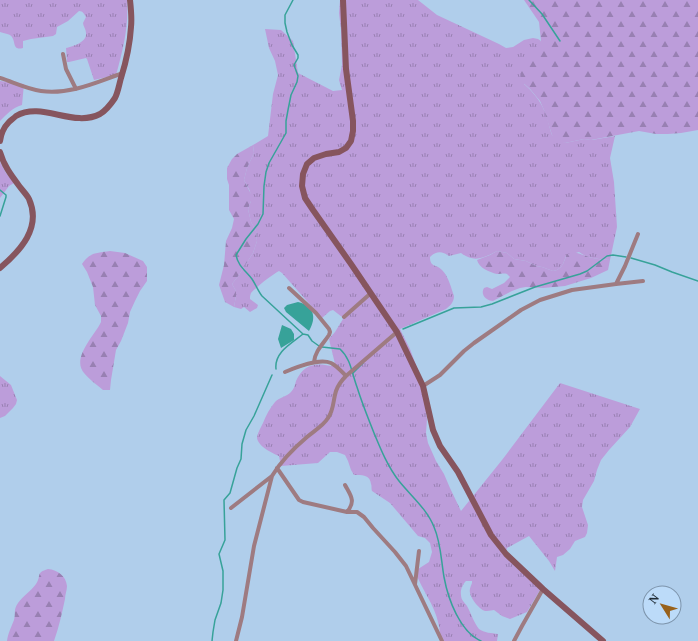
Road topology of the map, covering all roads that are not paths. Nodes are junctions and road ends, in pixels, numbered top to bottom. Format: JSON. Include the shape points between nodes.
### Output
{"nodes":[{"id":1,"x":130,"y":0,"type":"edge"},
{"id":2,"x":343,"y":0,"type":"edge"},
{"id":3,"x":63,"y":54,"type":"dead end"},
{"id":4,"x":122,"y":73,"type":"junction"},
{"id":5,"x":0,"y":78,"type":"edge"},
{"id":6,"x":76,"y":89,"type":"junction"},
{"id":7,"x":0,"y":141,"type":"edge"},
{"id":8,"x":0,"y":152,"type":"edge"},
{"id":9,"x":638,"y":234,"type":"dead end"},
{"id":10,"x":0,"y":268,"type":"edge"},
{"id":11,"x":643,"y":281,"type":"dead end"},
{"id":12,"x":616,"y":284,"type":"junction"},
{"id":13,"x":288,"y":288,"type":"dead end"},
{"id":14,"x":371,"y":293,"type":"junction"},
{"id":15,"x":344,"y":317,"type":"dead end"},
{"id":16,"x":397,"y":332,"type":"junction"},
{"id":17,"x":314,"y":362,"type":"junction"},
{"id":18,"x":285,"y":372,"type":"dead end"},
{"id":19,"x":348,"y":374,"type":"junction"},
{"id":20,"x":423,"y":386,"type":"junction"},
{"id":21,"x":277,"y":468,"type":"junction"},
{"id":22,"x":272,"y":476,"type":"junction"},
{"id":23,"x":345,"y":485,"type":"dead end"},
{"id":24,"x":231,"y":508,"type":"dead end"},
{"id":25,"x":347,"y":512,"type":"junction"},
{"id":26,"x":419,"y":551,"type":"dead end"},
{"id":27,"x":415,"y":585,"type":"junction"},
{"id":28,"x":543,"y":590,"type":"junction"},
{"id":29,"x":236,"y":641,"type":"edge"},
{"id":30,"x":442,"y":641,"type":"edge"},
{"id":31,"x":514,"y":641,"type":"edge"},
{"id":32,"x":603,"y":641,"type":"edge"}],
"edges":[{"from":1,"to":4,"type":"street","via":[[131,29]]},
{"from":2,"to":14,"type":"street","via":[[346,69],[354,121],[351,141],[339,152],[314,158],[307,164],[302,186],[305,198]]},
{"from":3,"to":6,"type":"street","via":[[66,69]]},
{"from":4,"to":6,"type":"street"},
{"from":4,"to":7,"type":"street","via":[[114,99],[100,114],[72,118],[28,112],[16,116],[6,125]]},
{"from":5,"to":6,"type":"street","via":[[42,91]]},
{"from":8,"to":10,"type":"street","via":[[3,162],[29,199],[33,219],[25,241]]},
{"from":9,"to":12,"type":"street"},
{"from":11,"to":12,"type":"street"},
{"from":12,"to":20,"type":"street","via":[[572,290],[540,300],[521,310],[474,343],[440,375]]},
{"from":13,"to":17,"type":"street","via":[[316,313],[329,329],[329,335]]},
{"from":14,"to":15,"type":"street"},
{"from":14,"to":16,"type":"street"},
{"from":16,"to":19,"type":"street"},
{"from":16,"to":20,"type":"street"},
{"from":17,"to":18,"type":"street"},
{"from":17,"to":19,"type":"street","via":[[330,362]]},
{"from":19,"to":21,"type":"street","via":[[340,382],[328,418]]},
{"from":20,"to":28,"type":"street","via":[[433,430],[440,446],[458,472],[491,535],[506,554]]},
{"from":21,"to":22,"type":"street"},
{"from":21,"to":25,"type":"street","via":[[299,500]]},
{"from":22,"to":24,"type":"street"},
{"from":22,"to":29,"type":"street","via":[[254,546]]},
{"from":23,"to":25,"type":"street","via":[[352,499]]},
{"from":25,"to":27,"type":"street","via":[[357,512],[364,516],[406,566]]},
{"from":26,"to":27,"type":"street"},
{"from":27,"to":30,"type":"street"},
{"from":28,"to":31,"type":"street"},
{"from":28,"to":32,"type":"street"}]}
